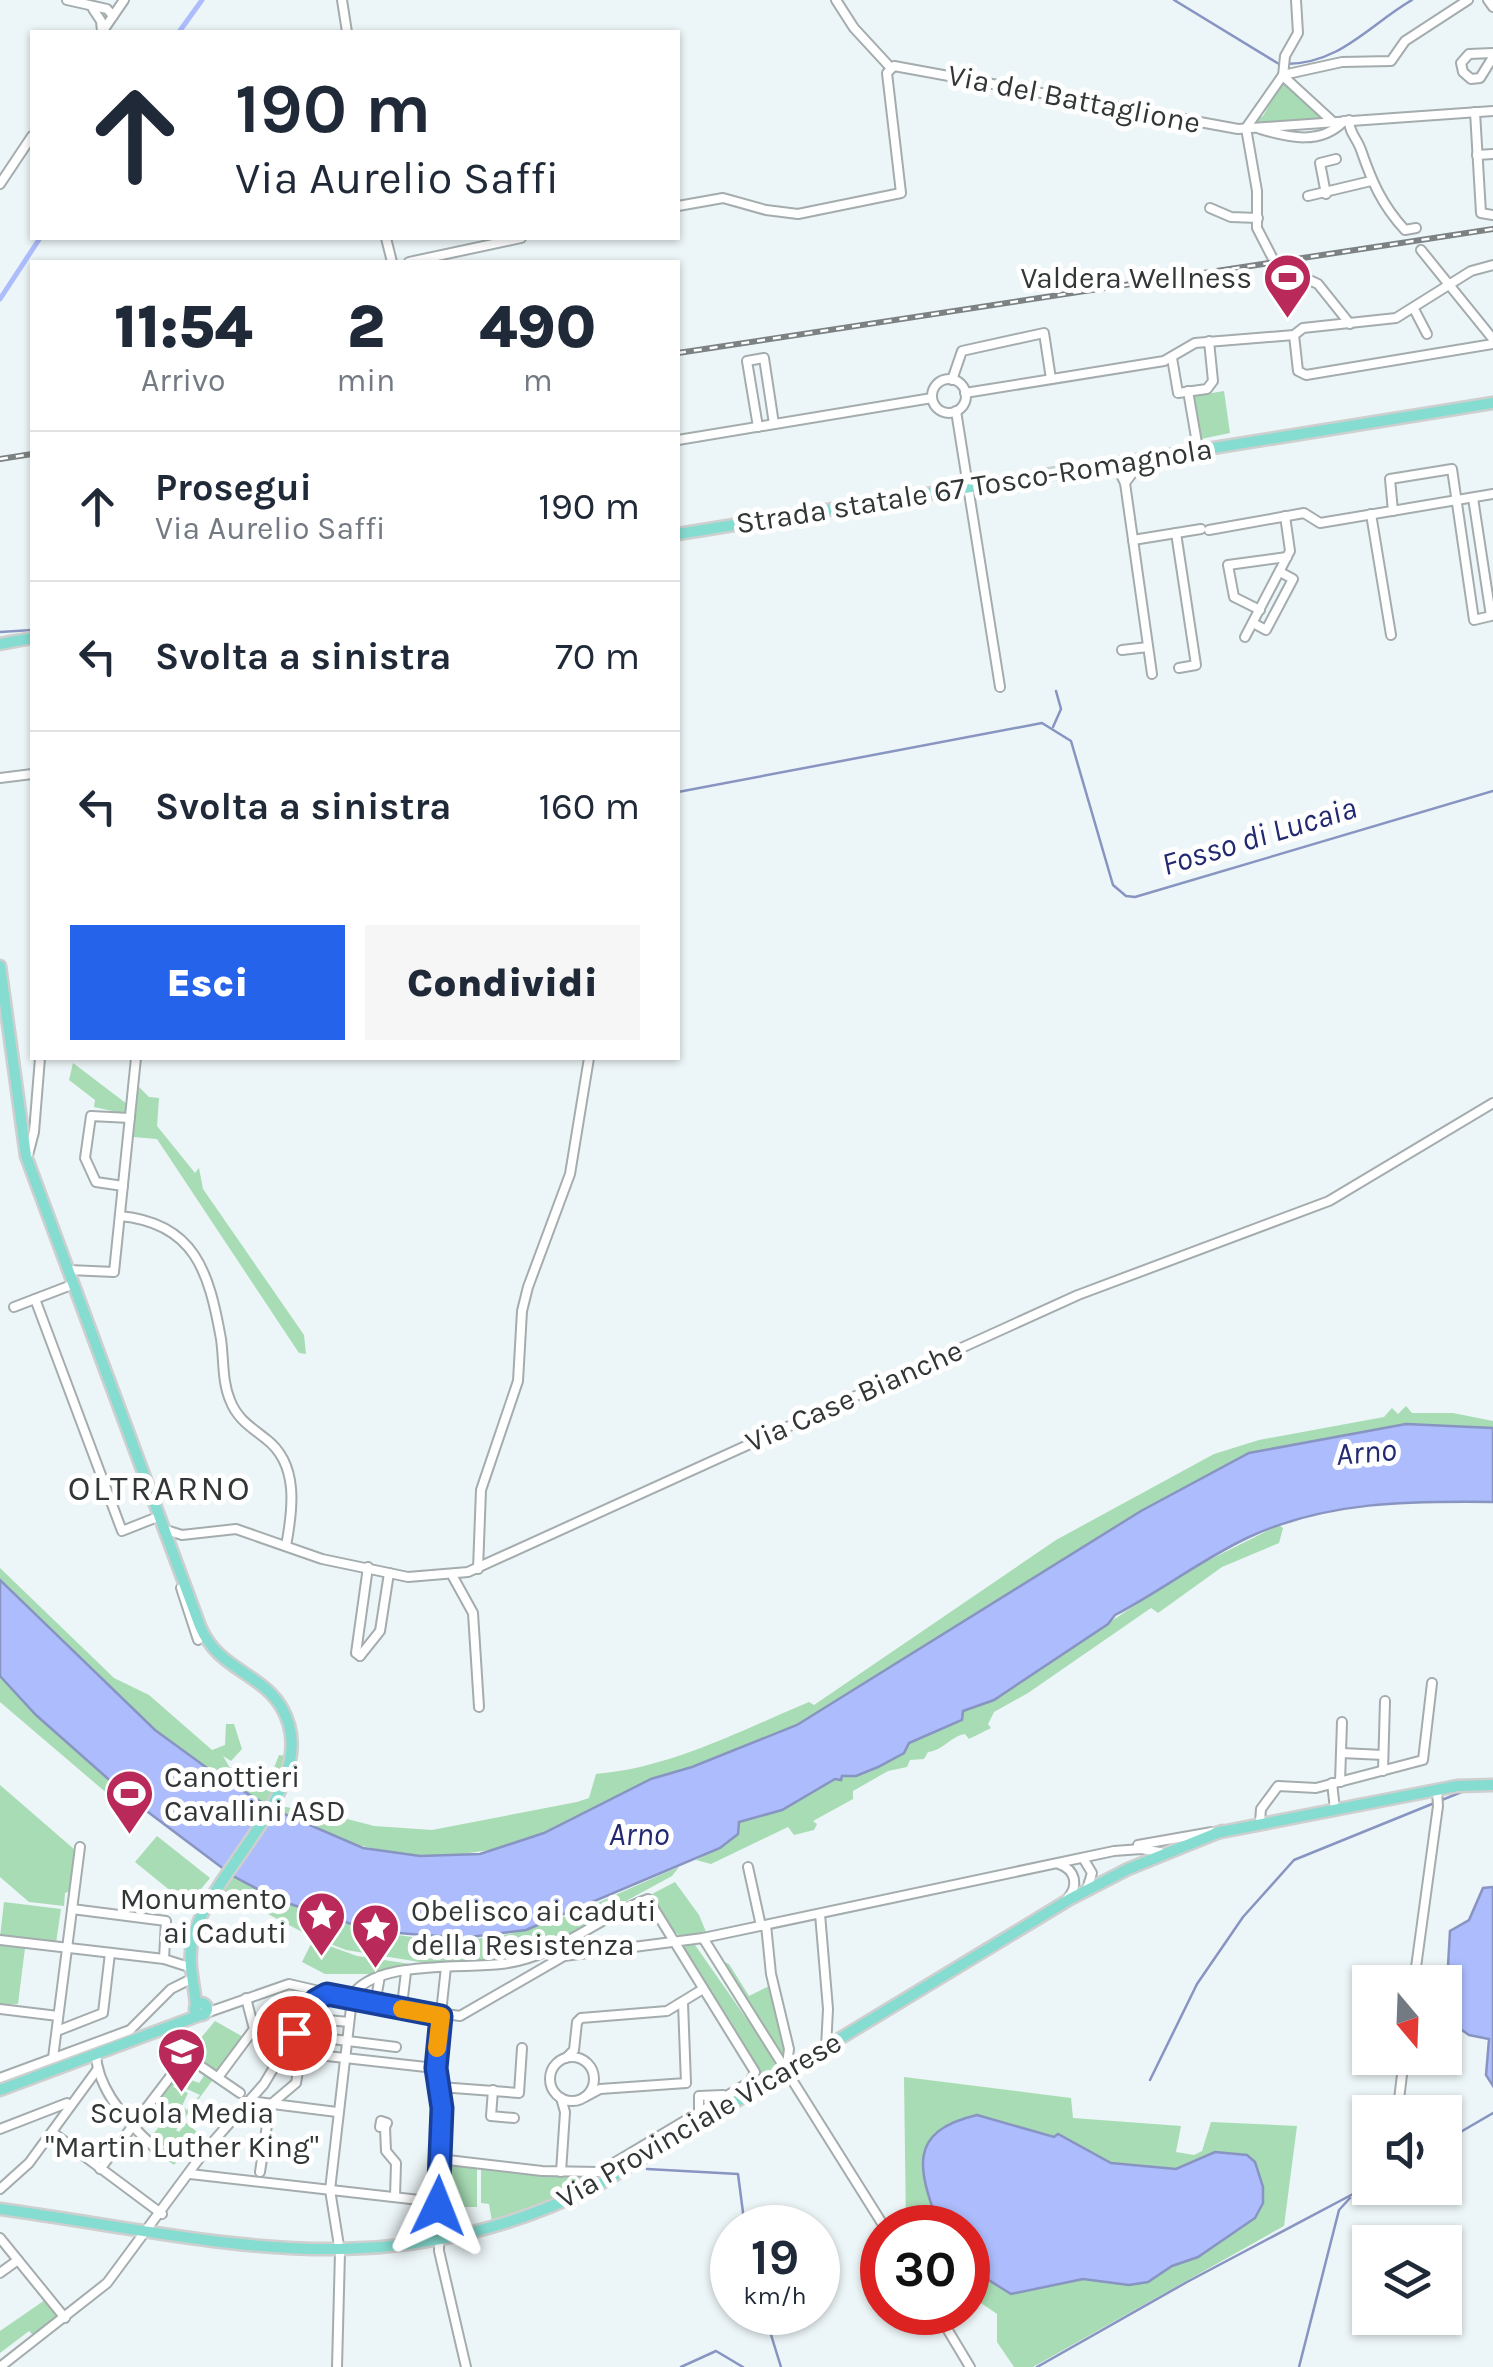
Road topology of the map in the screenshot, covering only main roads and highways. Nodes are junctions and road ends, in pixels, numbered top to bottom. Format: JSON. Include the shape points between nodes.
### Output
{"nodes":[{"id":1,"x":1493,"y":403,"type":"edge"},
{"id":2,"x":680,"y":534,"type":"edge"},
{"id":3,"x":28,"y":639,"type":"edge"},
{"id":4,"x":0,"y":642,"type":"edge"},
{"id":5,"x":0,"y":966,"type":"edge"},
{"id":6,"x":1493,"y":1785,"type":"edge"},
{"id":7,"x":1222,"y":1832,"type":"junction"},
{"id":8,"x":1087,"y":1888,"type":"junction"},
{"id":9,"x":0,"y":2090,"type":"edge"},
{"id":10,"x":0,"y":2208,"type":"edge"}],
"edges":[{"from":1,"to":2,"type":"main road","name":"Strada statale 67 Tosco-Romagnola","via":[[1144,458],[1124,473],[1105,464]]},
{"from":3,"to":4,"type":"main road"},
{"from":5,"to":9,"type":"main road","via":[[27,1159],[210,1647],[266,1687],[287,1718],[292,1757],[196,1928],[191,1978],[201,2008],[182,2022]]},
{"from":6,"to":7,"type":"main road","name":"Via Provinciale Vicarese"},
{"from":7,"to":8,"type":"main road","name":"Via Provinciale Vicarese"},
{"from":7,"to":8,"type":"main road","name":"Via Provinciale Vicarese","via":[[1152,1852]]},
{"from":8,"to":10,"type":"main road","name":"Via Provinciale Vicarese","via":[[576,2196],[505,2225],[439,2242],[340,2252],[269,2248]]}]}
